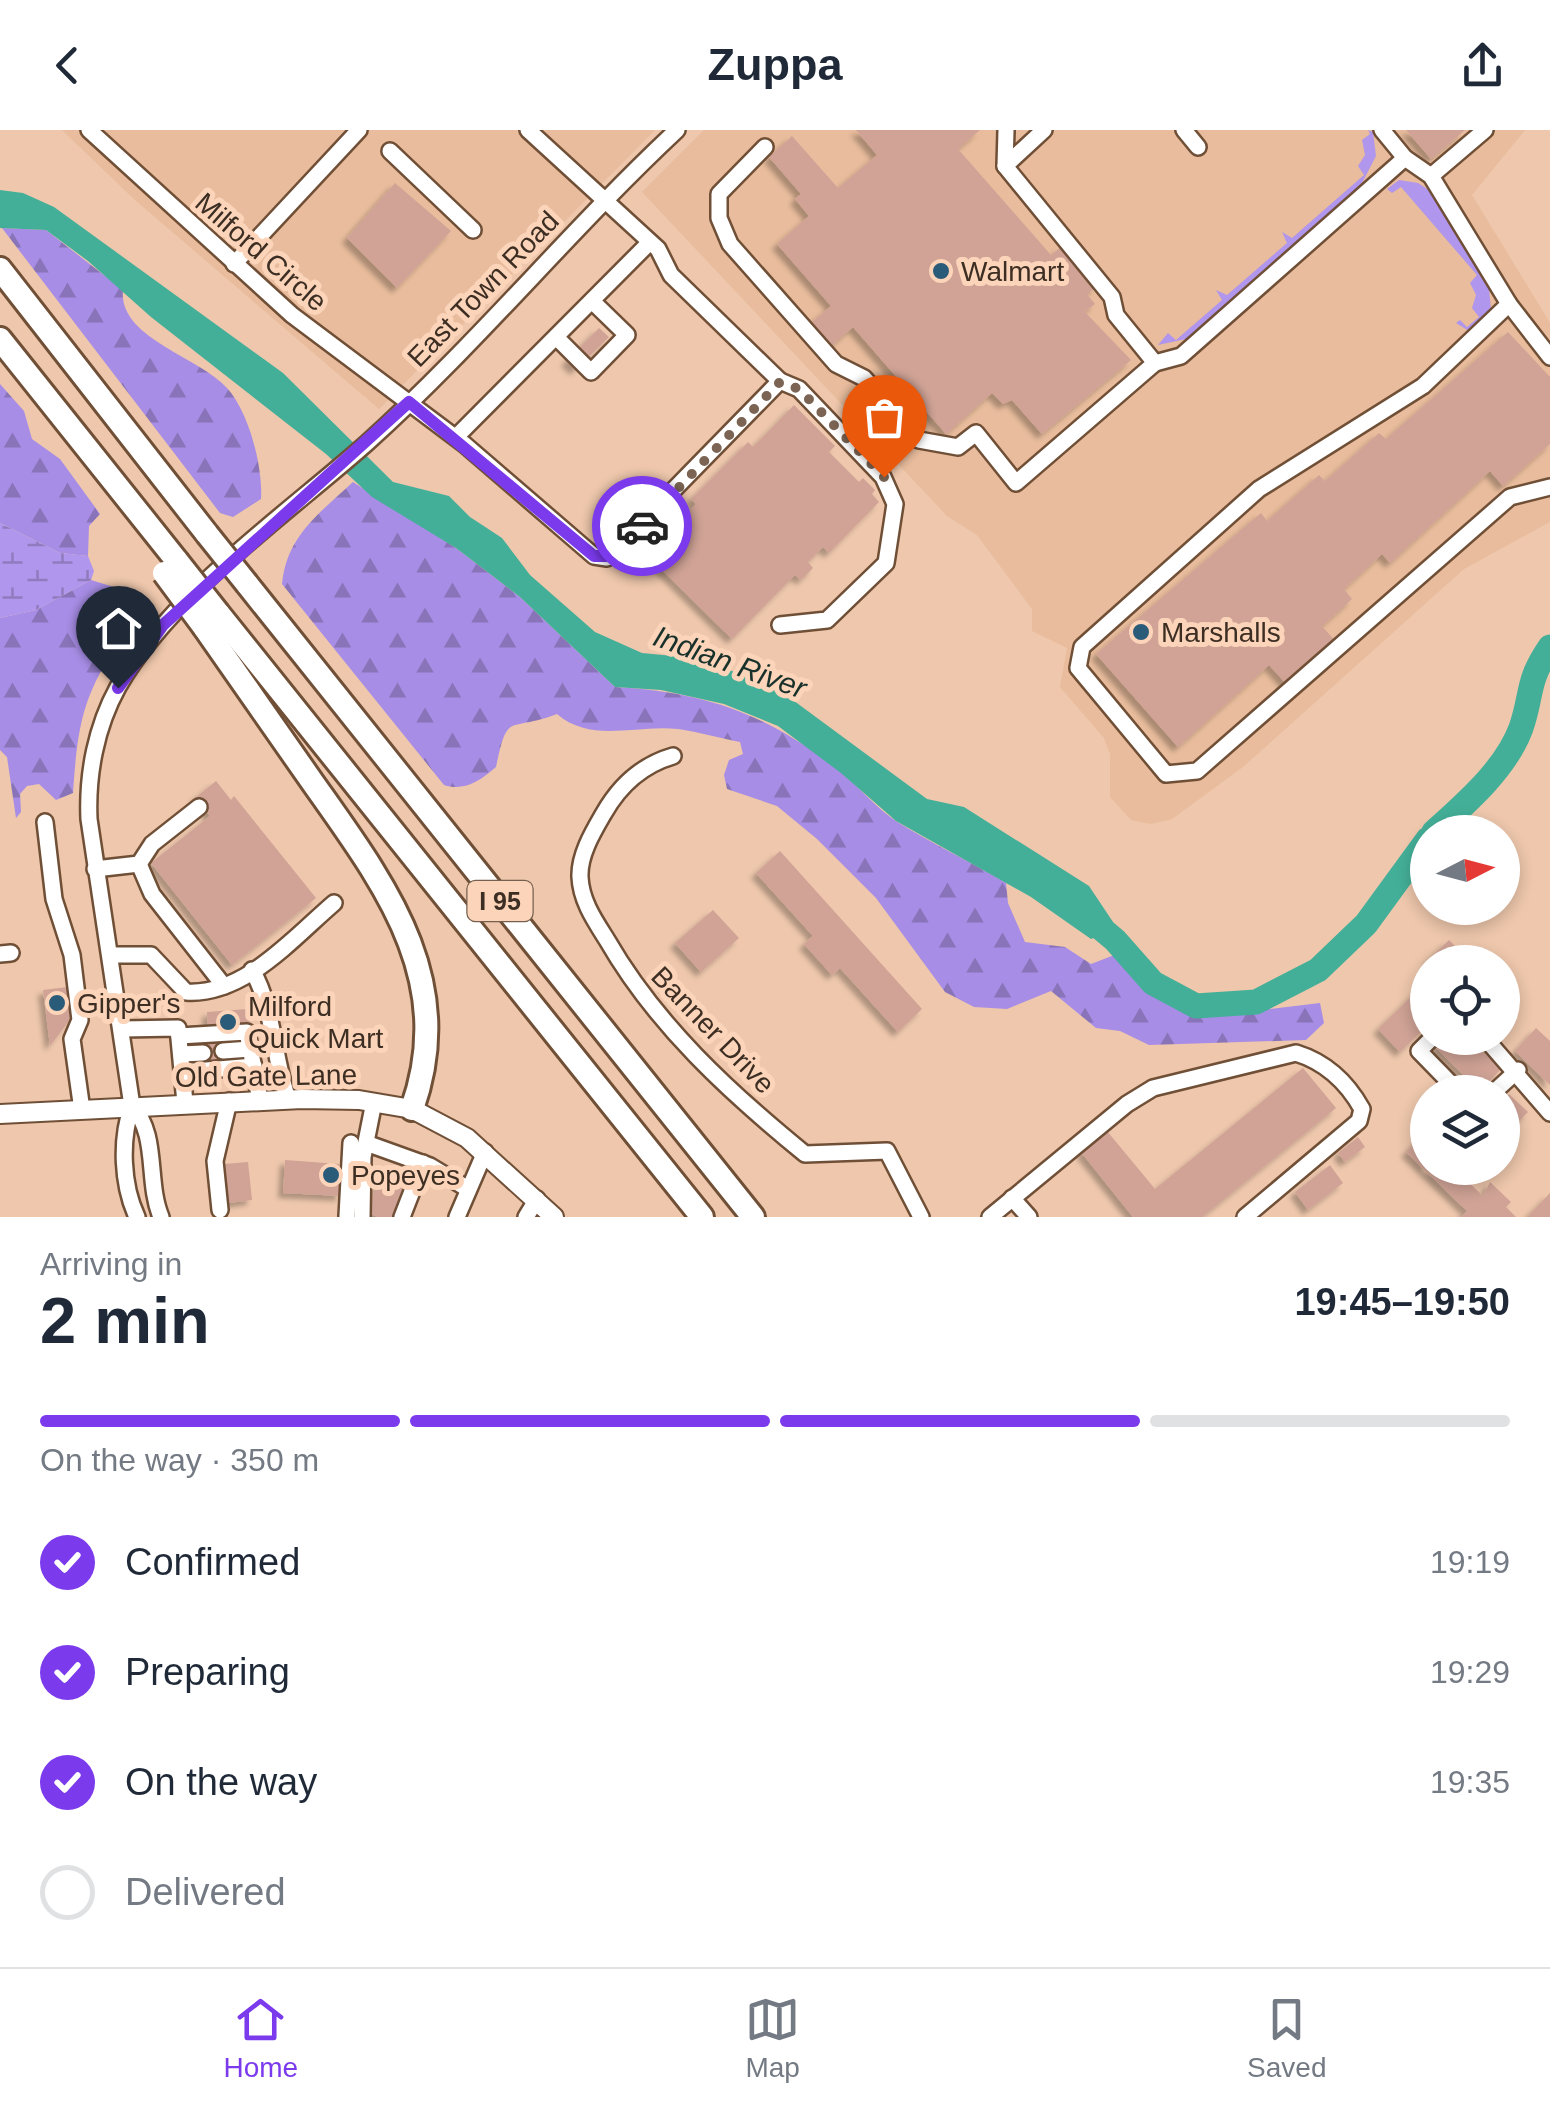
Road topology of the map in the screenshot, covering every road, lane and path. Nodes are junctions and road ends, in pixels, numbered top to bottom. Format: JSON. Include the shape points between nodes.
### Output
{"nodes":[{"id":1,"x":89,"y":130,"type":"edge"},
{"id":2,"x":359,"y":130,"type":"edge"},
{"id":3,"x":528,"y":130,"type":"edge"},
{"id":4,"x":677,"y":130,"type":"edge"},
{"id":5,"x":1006,"y":130,"type":"edge"},
{"id":6,"x":1044,"y":130,"type":"edge"},
{"id":7,"x":1184,"y":130,"type":"edge"},
{"id":8,"x":1382,"y":130,"type":"edge"},
{"id":9,"x":1484,"y":130,"type":"edge"},
{"id":10,"x":765,"y":146,"type":"dead end"},
{"id":11,"x":1198,"y":147,"type":"dead end"},
{"id":12,"x":390,"y":151,"type":"dead end"},
{"id":13,"x":1405,"y":158,"type":"junction"},
{"id":14,"x":1005,"y":166,"type":"junction"},
{"id":15,"x":1431,"y":176,"type":"junction"},
{"id":16,"x":604,"y":198,"type":"junction"},
{"id":17,"x":473,"y":230,"type":"dead end"},
{"id":18,"x":650,"y":242,"type":"junction"},
{"id":19,"x":234,"y":264,"type":"junction"},
{"id":20,"x":0,"y":269,"type":"edge"},
{"id":21,"x":592,"y":301,"type":"junction"},
{"id":22,"x":1508,"y":304,"type":"junction"},
{"id":23,"x":556,"y":337,"type":"junction"},
{"id":24,"x":0,"y":339,"type":"edge"},
{"id":25,"x":1550,"y":357,"type":"edge"},
{"id":26,"x":1155,"y":363,"type":"junction"},
{"id":27,"x":780,"y":382,"type":"junction"},
{"id":28,"x":409,"y":402,"type":"junction"},
{"id":29,"x":456,"y":438,"type":"junction"},
{"id":30,"x":1550,"y":487,"type":"edge"},
{"id":31,"x":211,"y":620,"type":"junction"},
{"id":32,"x":780,"y":625,"type":"dead end"},
{"id":33,"x":673,"y":756,"type":"dead end"},
{"id":34,"x":199,"y":806,"type":"dead end"},
{"id":35,"x":45,"y":822,"type":"dead end"},
{"id":36,"x":139,"y":864,"type":"junction"},
{"id":37,"x":96,"y":870,"type":"junction"},
{"id":38,"x":334,"y":903,"type":"dead end"},
{"id":39,"x":112,"y":955,"type":"junction"},
{"id":40,"x":252,"y":970,"type":"junction"},
{"id":41,"x":224,"y":986,"type":"junction"},
{"id":42,"x":122,"y":1029,"type":"junction"},
{"id":43,"x":179,"y":1036,"type":"junction"},
{"id":44,"x":223,"y":1051,"type":"dead end"},
{"id":45,"x":203,"y":1053,"type":"dead end"},
{"id":46,"x":181,"y":1054,"type":"junction"},
{"id":47,"x":1422,"y":1055,"type":"edge"},
{"id":48,"x":1503,"y":1055,"type":"edge"},
{"id":49,"x":252,"y":1058,"type":"junction"},
{"id":50,"x":1518,"y":1070,"type":"junction"},
{"id":51,"x":183,"y":1072,"type":"junction"},
{"id":52,"x":1443,"y":1075,"type":"edge"},
{"id":53,"x":1513,"y":1075,"type":"edge"},
{"id":54,"x":288,"y":1099,"type":"junction"},
{"id":55,"x":260,"y":1100,"type":"junction"},
{"id":56,"x":229,"y":1101,"type":"junction"},
{"id":57,"x":374,"y":1102,"type":"junction"},
{"id":58,"x":185,"y":1103,"type":"junction"},
{"id":59,"x":132,"y":1106,"type":"junction"},
{"id":60,"x":412,"y":1109,"type":"junction"},
{"id":61,"x":82,"y":1110,"type":"junction"},
{"id":62,"x":1550,"y":1112,"type":"edge"},
{"id":63,"x":0,"y":1114,"type":"edge"},
{"id":64,"x":358,"y":1143,"type":"junction"},
{"id":65,"x":485,"y":1152,"type":"junction"},
{"id":66,"x":423,"y":1163,"type":"junction"},
{"id":67,"x":468,"y":1189,"type":"junction"},
{"id":68,"x":1012,"y":1198,"type":"junction"},
{"id":69,"x":536,"y":1199,"type":"junction"},
{"id":70,"x":220,"y":1210,"type":"dead end"},
{"id":71,"x":347,"y":1216,"type":"edge"},
{"id":72,"x":137,"y":1217,"type":"edge"},
{"id":73,"x":162,"y":1217,"type":"edge"},
{"id":74,"x":362,"y":1217,"type":"edge"},
{"id":75,"x":402,"y":1217,"type":"edge"},
{"id":76,"x":458,"y":1217,"type":"edge"},
{"id":77,"x":526,"y":1217,"type":"edge"},
{"id":78,"x":554,"y":1217,"type":"edge"},
{"id":79,"x":702,"y":1217,"type":"edge"},
{"id":80,"x":756,"y":1217,"type":"edge"},
{"id":81,"x":921,"y":1217,"type":"edge"},
{"id":82,"x":990,"y":1217,"type":"edge"},
{"id":83,"x":1029,"y":1217,"type":"edge"},
{"id":84,"x":1245,"y":1217,"type":"edge"}],
"edges":[{"from":1,"to":19,"type":"street","name":"Milford Circle"},
{"from":2,"to":19,"type":"street"},
{"from":3,"to":16,"type":"street"},
{"from":4,"to":16,"type":"street","name":"East Town Road"},
{"from":5,"to":14,"type":"street"},
{"from":6,"to":14,"type":"street"},
{"from":7,"to":11,"type":"street"},
{"from":8,"to":13,"type":"street"},
{"from":9,"to":15,"type":"street"},
{"from":10,"to":26,"type":"street","via":[[719,194],[723,232],[836,364],[864,378],[919,440],[958,446],[976,433],[1016,484]]},
{"from":12,"to":17,"type":"street"},
{"from":13,"to":15,"type":"street"},
{"from":13,"to":26,"type":"street","via":[[1181,356]]},
{"from":14,"to":26,"type":"street","via":[[1112,297],[1116,316]]},
{"from":15,"to":22,"type":"street"},
{"from":16,"to":18,"type":"street"},
{"from":16,"to":28,"type":"street","name":"East Town Road"},
{"from":18,"to":21,"type":"street"},
{"from":18,"to":27,"type":"street","via":[[671,275]]},
{"from":19,"to":28,"type":"street","name":"Milford Circle"},
{"from":20,"to":80,"type":"highway","number":"I 95","bridge":true},
{"from":21,"to":23,"type":"street"},
{"from":21,"to":23,"type":"street","via":[[627,335],[591,372]]},
{"from":22,"to":25,"type":"street"},
{"from":22,"to":30,"type":"street","via":[[1423,386],[1260,489],[1082,647],[1078,668],[1166,774],[1197,771],[1510,497]]},
{"from":23,"to":29,"type":"street"},
{"from":24,"to":31,"type":"highway","bridge":true},
{"from":27,"to":29,"type":"street","name":"Milford Circle","via":[[607,558],[594,556]]},
{"from":27,"to":32,"type":"street","via":[[799,389],[884,477],[895,504],[886,563],[827,620]]},
{"from":28,"to":29,"type":"street","name":"Milford Circle"},
{"from":28,"to":37,"type":"street","name":"East Town Road","via":[[163,625],[118,688],[89,775]]},
{"from":31,"to":60,"type":"highway","via":[[410,934],[425,1012],[424,1075]]},
{"from":31,"to":79,"type":"highway","number":"I 95"},
{"from":33,"to":81,"type":"street","name":"Banner Drive","via":[[633,777],[594,830],[580,871],[590,910],[656,1015],[768,1124],[804,1154],[887,1151]]},
{"from":34,"to":36,"type":"street","via":[[152,844]]},
{"from":35,"to":61,"type":"street","via":[[54,899],[72,955],[80,1020],[72,1039]]},
{"from":36,"to":37,"type":"street"},
{"from":36,"to":41,"type":"street","via":[[152,894]]},
{"from":37,"to":39,"type":"street","name":"East Town Road"},
{"from":38,"to":40,"type":"street"},
{"from":39,"to":41,"type":"street","via":[[151,956],[186,992]]},
{"from":39,"to":42,"type":"street","name":"East Town Road"},
{"from":40,"to":41,"type":"street"},
{"from":40,"to":54,"type":"street","via":[[265,995],[272,1050]]},
{"from":42,"to":43,"type":"street","via":[[178,1028]]},
{"from":42,"to":59,"type":"street","name":"East Town Road"},
{"from":43,"to":46,"type":"street"},
{"from":43,"to":49,"type":"street","via":[[247,1032]]},
{"from":44,"to":49,"type":"street"},
{"from":45,"to":46,"type":"street"},
{"from":46,"to":51,"type":"street"},
{"from":47,"to":52,"type":"street"},
{"from":48,"to":50,"type":"street"},
{"from":49,"to":51,"type":"street"},
{"from":49,"to":55,"type":"street"},
{"from":50,"to":53,"type":"street"},
{"from":50,"to":62,"type":"street"},
{"from":51,"to":58,"type":"street"},
{"from":54,"to":55,"type":"main road","name":"Old Gate Lane"},
{"from":54,"to":57,"type":"main road","name":"Old Gate Lane"},
{"from":55,"to":56,"type":"main road","name":"Old Gate Lane"},
{"from":56,"to":58,"type":"main road","name":"Old Gate Lane"},
{"from":56,"to":70,"type":"street","via":[[215,1162]]},
{"from":57,"to":60,"type":"main road","name":"Old Gate Lane"},
{"from":57,"to":64,"type":"street"},
{"from":58,"to":59,"type":"main road","name":"Old Gate Lane"},
{"from":59,"to":61,"type":"main road","name":"Old Gate Lane"},
{"from":59,"to":72,"type":"street","via":[[126,1184]]},
{"from":59,"to":73,"type":"street","via":[[146,1124]]},
{"from":60,"to":65,"type":"main road","name":"Old Gate Lane"},
{"from":61,"to":63,"type":"main road","name":"Old Gate Lane"},
{"from":64,"to":66,"type":"street"},
{"from":64,"to":71,"type":"street"},
{"from":64,"to":74,"type":"street"},
{"from":65,"to":67,"type":"street"},
{"from":65,"to":69,"type":"main road","name":"Old Gate Lane"},
{"from":66,"to":67,"type":"street"},
{"from":66,"to":75,"type":"street"},
{"from":67,"to":76,"type":"street"},
{"from":68,"to":82,"type":"street"},
{"from":68,"to":83,"type":"street"},
{"from":68,"to":84,"type":"street","via":[[1153,1088],[1296,1053],[1318,1060],[1352,1092],[1362,1108],[1359,1121]]},
{"from":69,"to":77,"type":"street"},
{"from":69,"to":78,"type":"main road","name":"Old Gate Lane"}]}
